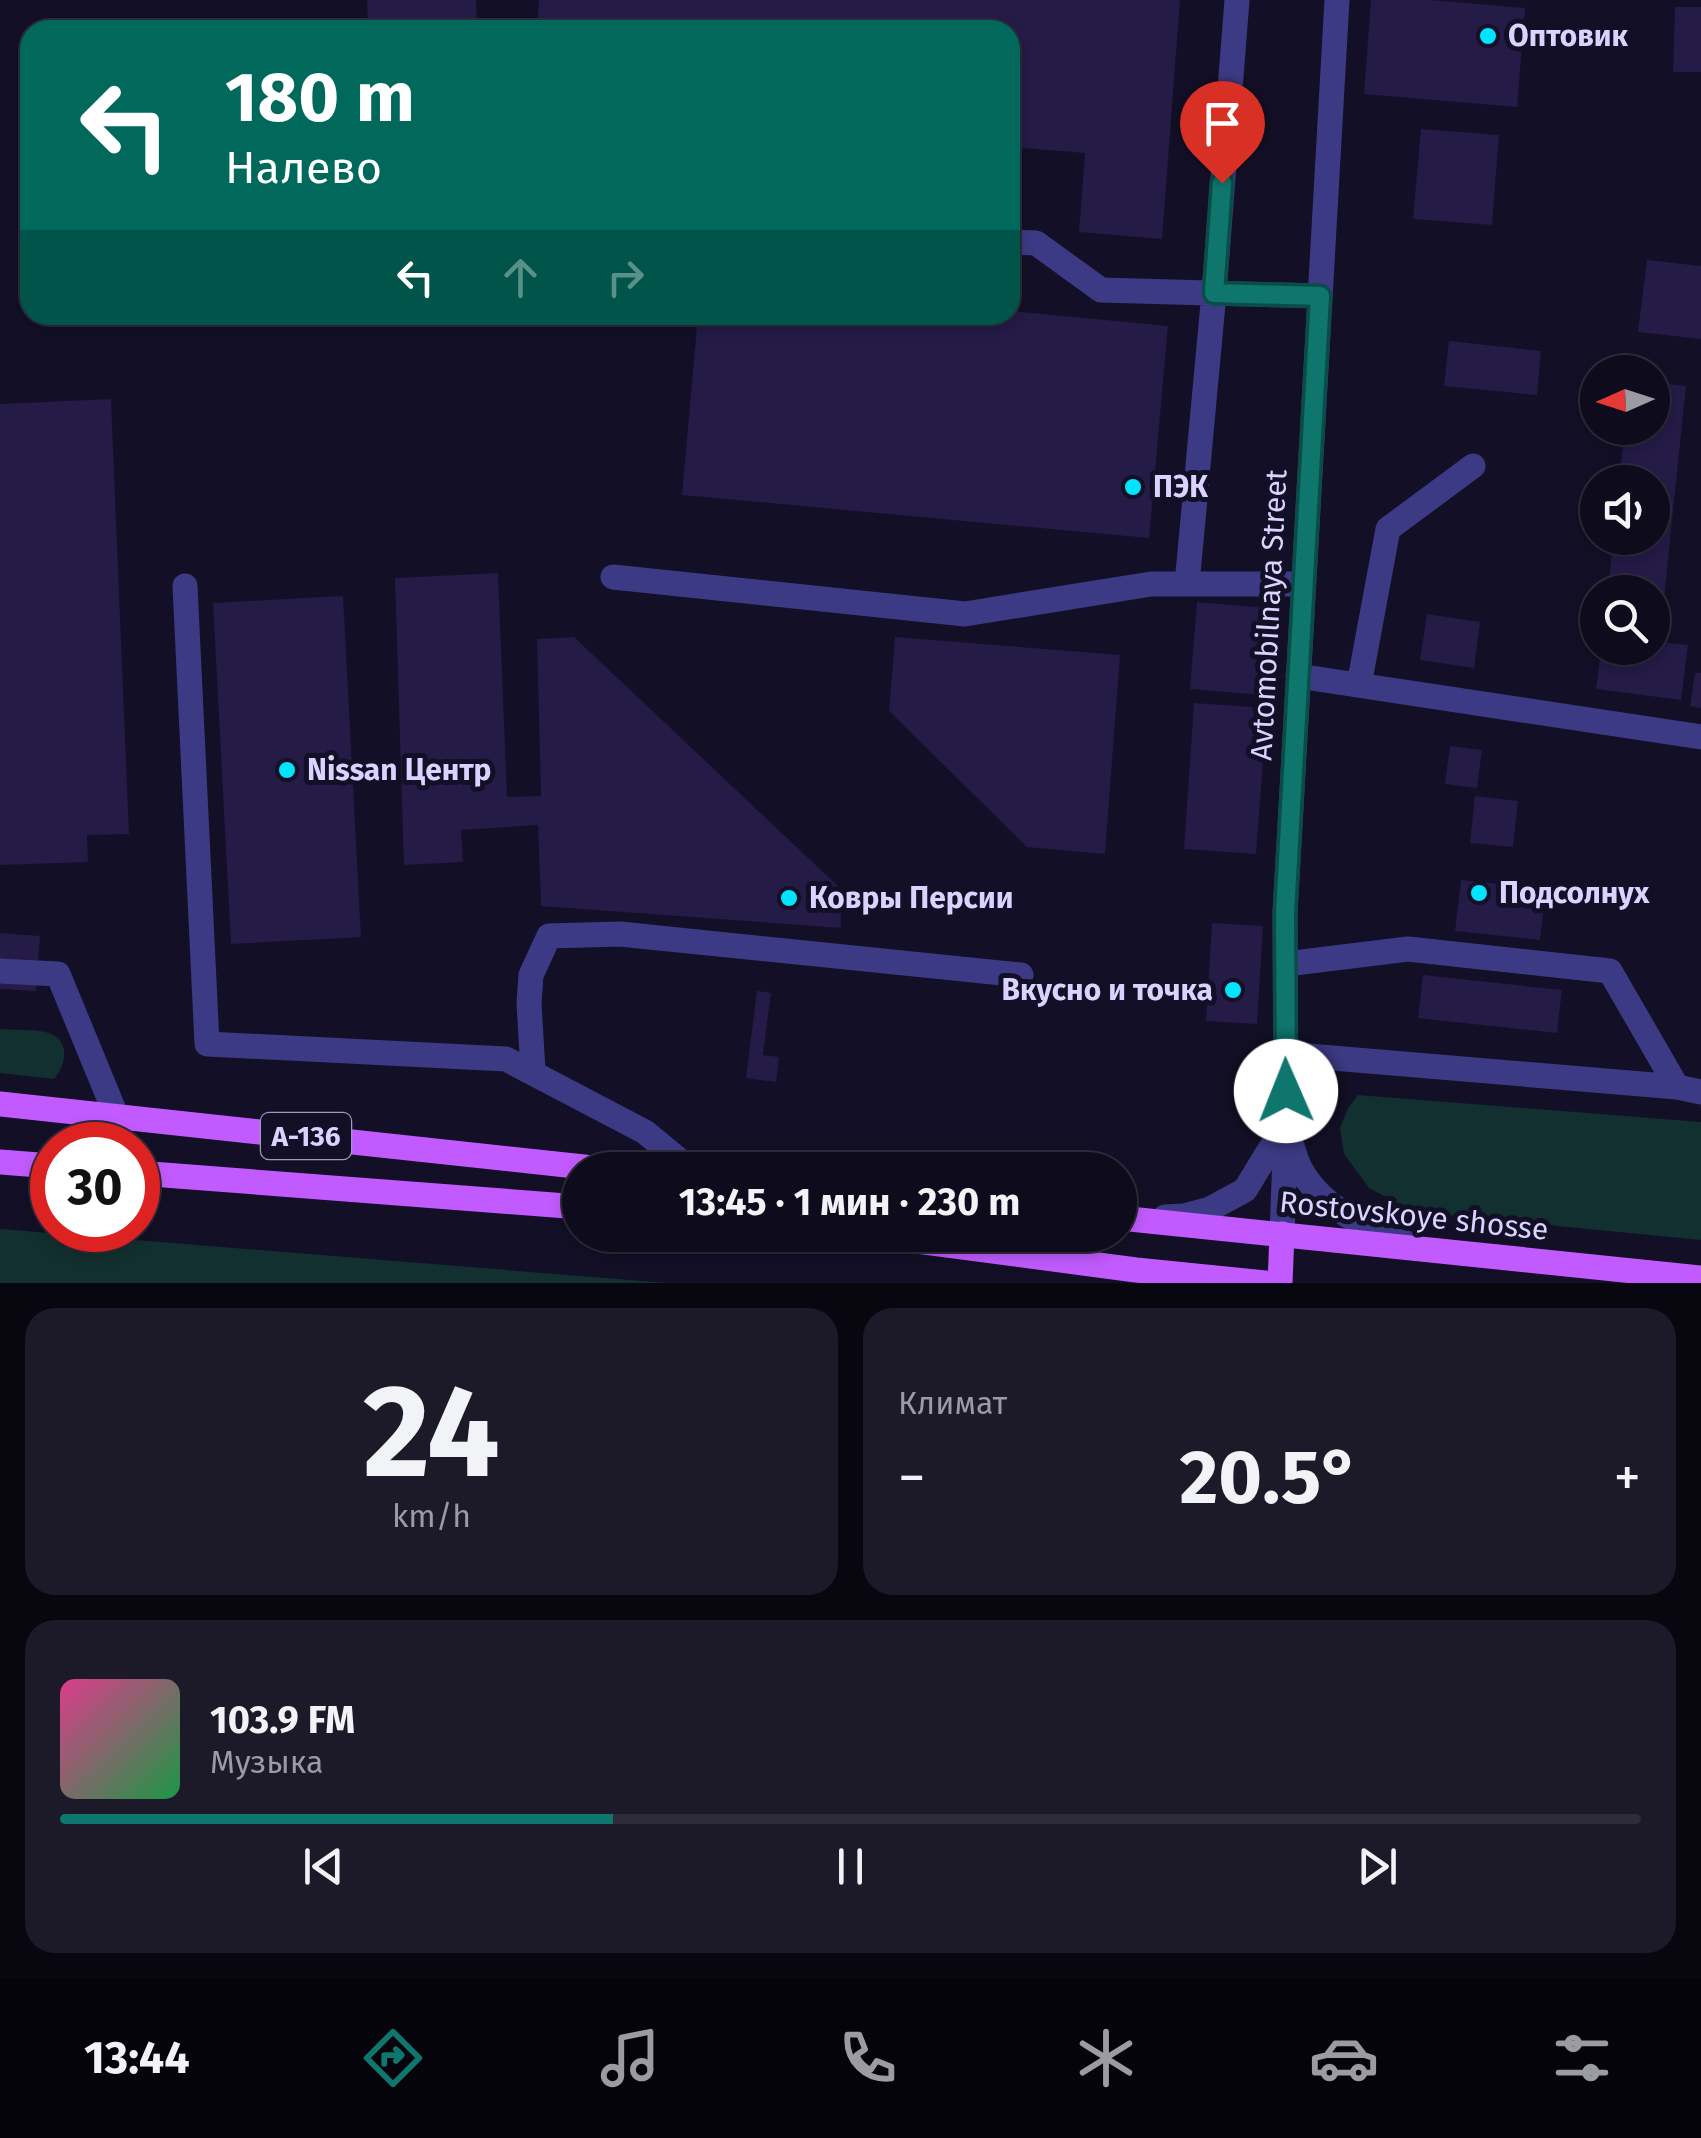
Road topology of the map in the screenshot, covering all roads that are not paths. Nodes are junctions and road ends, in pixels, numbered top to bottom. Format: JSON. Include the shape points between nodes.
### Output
{"nodes":[{"id":1,"x":1237,"y":0,"type":"edge"},
{"id":2,"x":1337,"y":0,"type":"edge"},
{"id":3,"x":1020,"y":243,"type":"edge"},
{"id":4,"x":1214,"y":293,"type":"junction"},
{"id":5,"x":1320,"y":296,"type":"junction"},
{"id":6,"x":1473,"y":466,"type":"dead end"},
{"id":7,"x":613,"y":577,"type":"dead end"},
{"id":8,"x":1187,"y":584,"type":"junction"},
{"id":9,"x":1303,"y":584,"type":"junction"},
{"id":10,"x":185,"y":586,"type":"dead end"},
{"id":11,"x":1298,"y":676,"type":"junction"},
{"id":12,"x":1359,"y":685,"type":"junction"},
{"id":13,"x":1701,"y":737,"type":"edge"},
{"id":14,"x":1286,"y":964,"type":"junction"},
{"id":15,"x":0,"y":971,"type":"edge"},
{"id":16,"x":1021,"y":975,"type":"dead end"},
{"id":17,"x":1286,"y":1054,"type":"junction"},
{"id":18,"x":533,"y":1072,"type":"junction"},
{"id":19,"x":1689,"y":1090,"type":"edge"},
{"id":20,"x":0,"y":1104,"type":"edge"},
{"id":21,"x":116,"y":1115,"type":"junction"},
{"id":22,"x":1286,"y":1129,"type":"junction"},
{"id":23,"x":669,"y":1152,"type":"edge"},
{"id":24,"x":0,"y":1162,"type":"edge"},
{"id":25,"x":30,"y":1164,"type":"edge"},
{"id":26,"x":562,"y":1164,"type":"edge"},
{"id":27,"x":160,"y":1174,"type":"edge"},
{"id":28,"x":562,"y":1207,"type":"edge"},
{"id":29,"x":1137,"y":1217,"type":"edge"},
{"id":30,"x":1137,"y":1220,"type":"edge"},
{"id":31,"x":1282,"y":1234,"type":"junction"},
{"id":32,"x":1417,"y":1248,"type":"junction"},
{"id":33,"x":1000,"y":1252,"type":"edge"},
{"id":34,"x":1701,"y":1278,"type":"edge"},
{"id":35,"x":1265,"y":1283,"type":"edge"},
{"id":36,"x":1280,"y":1283,"type":"edge"}],
"edges":[{"from":1,"to":4,"type":"street"},
{"from":2,"to":5,"type":"street","name":"Avtomobilnaya Street"},
{"from":3,"to":4,"type":"street","via":[[1036,244],[1101,290]]},
{"from":4,"to":5,"type":"street"},
{"from":4,"to":8,"type":"street"},
{"from":5,"to":9,"type":"street","name":"Avtomobilnaya Street"},
{"from":6,"to":12,"type":"street","via":[[1388,529]]},
{"from":7,"to":8,"type":"street","via":[[964,614]]},
{"from":8,"to":9,"type":"street"},
{"from":9,"to":11,"type":"street","name":"Avtomobilnaya Street"},
{"from":10,"to":18,"type":"street","via":[[207,1044],[506,1059]]},
{"from":11,"to":12,"type":"street"},
{"from":11,"to":14,"type":"street","name":"Avtomobilnaya Street","via":[[1279,912]]},
{"from":12,"to":13,"type":"street"},
{"from":14,"to":17,"type":"street","name":"Avtomobilnaya Street"},
{"from":14,"to":19,"type":"street","via":[[1408,949],[1610,971]]},
{"from":15,"to":21,"type":"street","via":[[58,974]]},
{"from":16,"to":18,"type":"street","via":[[620,934],[550,936],[531,975]]},
{"from":17,"to":19,"type":"street"},
{"from":17,"to":22,"type":"street","name":"Avtomobilnaya Street"},
{"from":18,"to":23,"type":"street"},
{"from":20,"to":21,"type":"main road","number":"А-136"},
{"from":21,"to":26,"type":"main road","number":"А-136"},
{"from":22,"to":29,"type":"street","via":[[1245,1190],[1210,1210]]},
{"from":22,"to":31,"type":"street","name":"Avtomobilnaya Street"},
{"from":22,"to":32,"type":"street","via":[[1299,1165],[1342,1214]]},
{"from":24,"to":25,"type":"main road"},
{"from":27,"to":28,"type":"main road","number":"А-136"},
{"from":30,"to":31,"type":"main road","name":"Rostovskoye shosse"},
{"from":31,"to":32,"type":"main road","name":"Rostovskoye shosse"},
{"from":31,"to":36,"type":"main road"},
{"from":32,"to":34,"type":"main road","name":"Rostovskoye shosse"},
{"from":33,"to":35,"type":"main road"}]}
